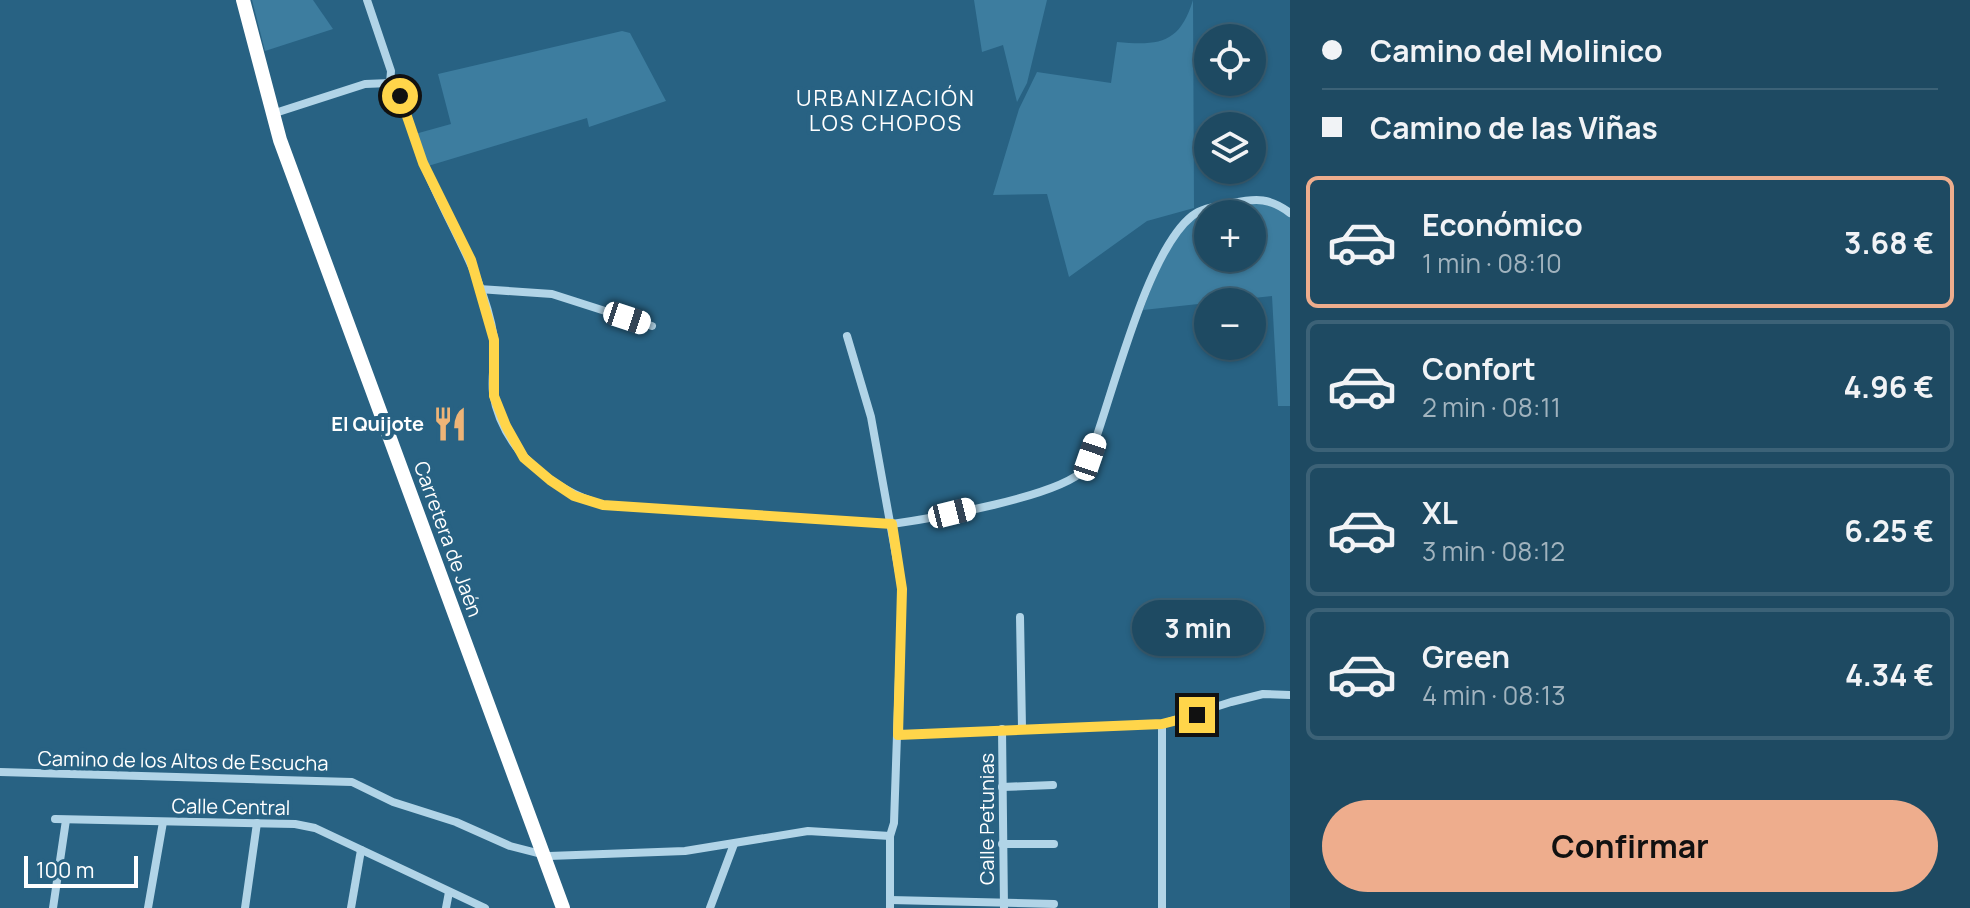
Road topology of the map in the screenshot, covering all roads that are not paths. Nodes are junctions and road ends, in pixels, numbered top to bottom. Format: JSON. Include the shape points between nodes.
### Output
{"nodes":[{"id":1,"x":243,"y":0,"type":"edge"},
{"id":2,"x":367,"y":0,"type":"edge"},
{"id":3,"x":390,"y":83,"type":"junction"},
{"id":4,"x":271,"y":115,"type":"junction"},
{"id":5,"x":1290,"y":213,"type":"edge"},
{"id":6,"x":479,"y":289,"type":"junction"},
{"id":7,"x":652,"y":326,"type":"dead end"},
{"id":8,"x":847,"y":336,"type":"dead end"},
{"id":9,"x":892,"y":524,"type":"junction"},
{"id":10,"x":1020,"y":617,"type":"dead end"},
{"id":11,"x":1290,"y":695,"type":"edge"},
{"id":12,"x":1162,"y":724,"type":"junction"},
{"id":13,"x":1022,"y":728,"type":"junction"},
{"id":14,"x":1002,"y":729,"type":"junction"},
{"id":15,"x":898,"y":735,"type":"junction"},
{"id":16,"x":0,"y":772,"type":"edge"},
{"id":17,"x":1053,"y":785,"type":"dead end"},
{"id":18,"x":1002,"y":787,"type":"junction"},
{"id":19,"x":55,"y":819,"type":"dead end"},
{"id":20,"x":66,"y":820,"type":"junction"},
{"id":21,"x":163,"y":822,"type":"junction"},
{"id":22,"x":257,"y":823,"type":"junction"},
{"id":23,"x":890,"y":836,"type":"junction"},
{"id":24,"x":734,"y":844,"type":"junction"},
{"id":25,"x":1002,"y":844,"type":"junction"},
{"id":26,"x":1054,"y":844,"type":"dead end"},
{"id":27,"x":361,"y":850,"type":"junction"},
{"id":28,"x":543,"y":855,"type":"junction"},
{"id":29,"x":449,"y":892,"type":"junction"},
{"id":30,"x":890,"y":904,"type":"edge"},
{"id":31,"x":1054,"y":904,"type":"dead end"},
{"id":32,"x":1004,"y":905,"type":"edge"},
{"id":33,"x":53,"y":908,"type":"edge"},
{"id":34,"x":148,"y":908,"type":"edge"},
{"id":35,"x":245,"y":908,"type":"edge"},
{"id":36,"x":351,"y":908,"type":"edge"},
{"id":37,"x":446,"y":908,"type":"edge"},
{"id":38,"x":485,"y":908,"type":"edge"},
{"id":39,"x":563,"y":908,"type":"edge"},
{"id":40,"x":710,"y":908,"type":"edge"},
{"id":41,"x":1162,"y":908,"type":"edge"}],
"edges":[{"from":1,"to":4,"type":"highway","name":"Carretera de Jaén"},
{"from":2,"to":3,"type":"street","via":[[391,71]]},
{"from":3,"to":4,"type":"street","via":[[365,84]]},
{"from":3,"to":6,"type":"street","via":[[471,260]]},
{"from":4,"to":28,"type":"highway","name":"Carretera de Jaén"},
{"from":5,"to":9,"type":"street","via":[[1270,200],[1253,199],[1204,210],[1185,224],[1152,276],[1090,457],[1076,478],[998,502]]},
{"from":6,"to":7,"type":"street","via":[[552,294]]},
{"from":6,"to":9,"type":"street","via":[[494,340],[494,396],[506,426],[524,458],[574,496],[603,505]]},
{"from":8,"to":9,"type":"street","via":[[871,417]]},
{"from":9,"to":15,"type":"street","via":[[902,589]]},
{"from":10,"to":13,"type":"street"},
{"from":11,"to":12,"type":"street","via":[[1263,694]]},
{"from":12,"to":13,"type":"street"},
{"from":12,"to":41,"type":"street"},
{"from":13,"to":14,"type":"street"},
{"from":14,"to":15,"type":"street"},
{"from":14,"to":18,"type":"street","name":"Calle Petunias"},
{"from":15,"to":23,"type":"street"},
{"from":16,"to":28,"type":"street","name":"Camino de los Altos de Escucha","via":[[352,782],[393,802]]},
{"from":17,"to":18,"type":"street"},
{"from":18,"to":25,"type":"street","name":"Calle Petunias"},
{"from":19,"to":20,"type":"street","name":"Calle Central"},
{"from":20,"to":21,"type":"street","name":"Calle Central"},
{"from":20,"to":33,"type":"street"},
{"from":21,"to":22,"type":"street","name":"Calle Central"},
{"from":21,"to":34,"type":"street"},
{"from":22,"to":27,"type":"street","name":"Calle Central","via":[[315,828]]},
{"from":22,"to":35,"type":"street"},
{"from":23,"to":24,"type":"street","via":[[808,831]]},
{"from":23,"to":30,"type":"street"},
{"from":24,"to":28,"type":"street","via":[[635,854]]},
{"from":24,"to":40,"type":"street"},
{"from":25,"to":26,"type":"street"},
{"from":25,"to":32,"type":"street","name":"Calle Petunias"},
{"from":27,"to":29,"type":"street","name":"Calle Central"},
{"from":27,"to":36,"type":"street"},
{"from":28,"to":39,"type":"highway","name":"Carretera de Jaén"},
{"from":29,"to":37,"type":"street"},
{"from":29,"to":38,"type":"street","name":"Calle Central"},
{"from":30,"to":32,"type":"street"},
{"from":31,"to":32,"type":"street"}]}
